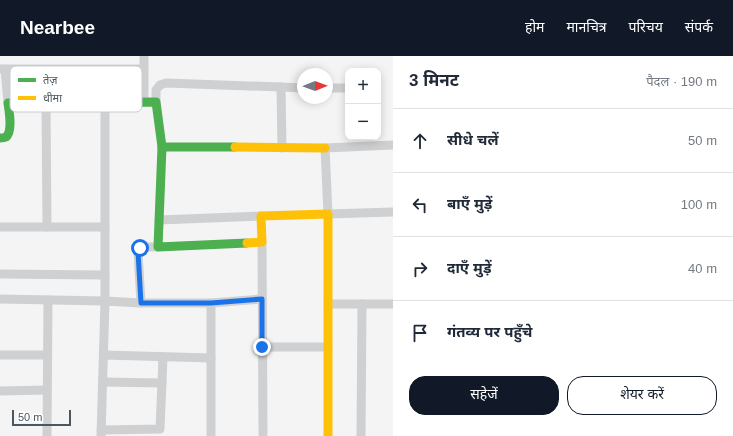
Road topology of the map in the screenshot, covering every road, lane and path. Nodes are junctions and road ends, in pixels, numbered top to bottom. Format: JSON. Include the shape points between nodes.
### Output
{"nodes":[{"id":1,"x":144,"y":56,"type":"edge"},
{"id":2,"x":3,"y":69,"type":"edge"},
{"id":3,"x":144,"y":69,"type":"joint"},
{"id":4,"x":281,"y":87,"type":"junction"},
{"id":5,"x":297,"y":88,"type":"edge"},
{"id":6,"x":333,"y":88,"type":"edge"},
{"id":7,"x":345,"y":88,"type":"edge"},
{"id":8,"x":144,"y":102,"type":"joint"},
{"id":9,"x":156,"y":102,"type":"junction"},
{"id":10,"x":8,"y":103,"type":"joint"},
{"id":11,"x":46,"y":112,"type":"edge"},
{"id":12,"x":105,"y":112,"type":"edge"},
{"id":13,"x":0,"y":138,"type":"edge"},
{"id":14,"x":393,"y":145,"type":"edge"},
{"id":15,"x":162,"y":147,"type":"junction"},
{"id":16,"x":282,"y":148,"type":"junction"},
{"id":17,"x":325,"y":148,"type":"junction"},
{"id":18,"x":393,"y":212,"type":"edge"},
{"id":19,"x":328,"y":214,"type":"junction"},
{"id":20,"x":261,"y":216,"type":"junction"},
{"id":21,"x":159,"y":220,"type":"junction"},
{"id":22,"x":47,"y":227,"type":"junction"},
{"id":23,"x":105,"y":227,"type":"junction"},
{"id":24,"x":0,"y":228,"type":"edge"},
{"id":25,"x":262,"y":242,"type":"junction"},
{"id":26,"x":158,"y":247,"type":"junction"},
{"id":27,"x":0,"y":274,"type":"edge"},
{"id":28,"x":105,"y":275,"type":"junction"},
{"id":29,"x":0,"y":299,"type":"edge"},
{"id":30,"x":262,"y":299,"type":"junction"},
{"id":31,"x":48,"y":300,"type":"junction"},
{"id":32,"x":105,"y":302,"type":"junction"},
{"id":33,"x":141,"y":303,"type":"junction"},
{"id":34,"x":211,"y":303,"type":"junction"},
{"id":35,"x":328,"y":304,"type":"junction"},
{"id":36,"x":362,"y":304,"type":"junction"},
{"id":37,"x":393,"y":304,"type":"edge"},
{"id":38,"x":262,"y":347,"type":"junction"},
{"id":39,"x":328,"y":347,"type":"junction"},
{"id":40,"x":0,"y":355,"type":"edge"},
{"id":41,"x":47,"y":355,"type":"junction"},
{"id":42,"x":104,"y":355,"type":"junction"},
{"id":43,"x":163,"y":357,"type":"junction"},
{"id":44,"x":211,"y":358,"type":"junction"},
{"id":45,"x":103,"y":382,"type":"junction"},
{"id":46,"x":162,"y":383,"type":"junction"},
{"id":47,"x":47,"y":390,"type":"junction"},
{"id":48,"x":0,"y":391,"type":"edge"},
{"id":49,"x":101,"y":433,"type":"edge"},
{"id":50,"x":160,"y":433,"type":"edge"},
{"id":51,"x":263,"y":434,"type":"dead end"},
{"id":52,"x":46,"y":436,"type":"edge"},
{"id":53,"x":211,"y":436,"type":"edge"},
{"id":54,"x":328,"y":436,"type":"edge"},
{"id":55,"x":361,"y":436,"type":"edge"}],
"edges":[{"from":1,"to":3,"type":"street"},
{"from":2,"to":10,"type":"street"},
{"from":3,"to":8,"type":"street"},
{"from":4,"to":5,"type":"street"},
{"from":4,"to":9,"type":"street","via":[[166,83],[156,90]]},
{"from":4,"to":16,"type":"street"},
{"from":6,"to":7,"type":"street"},
{"from":8,"to":9,"type":"street"},
{"from":9,"to":15,"type":"street"},
{"from":10,"to":13,"type":"street","via":[[10,131],[6,138]]},
{"from":11,"to":22,"type":"street"},
{"from":12,"to":23,"type":"street"},
{"from":14,"to":17,"type":"street"},
{"from":15,"to":16,"type":"street"},
{"from":15,"to":21,"type":"street"},
{"from":16,"to":17,"type":"street"},
{"from":17,"to":19,"type":"street"},
{"from":18,"to":19,"type":"street"},
{"from":19,"to":20,"type":"street"},
{"from":19,"to":35,"type":"street"},
{"from":20,"to":21,"type":"street"},
{"from":20,"to":25,"type":"street"},
{"from":21,"to":26,"type":"street"},
{"from":22,"to":23,"type":"street"},
{"from":22,"to":24,"type":"street"},
{"from":23,"to":28,"type":"street"},
{"from":25,"to":26,"type":"street"},
{"from":25,"to":30,"type":"street"},
{"from":26,"to":33,"type":"street","via":[[142,247],[138,252]]},
{"from":27,"to":28,"type":"street"},
{"from":28,"to":32,"type":"street"},
{"from":29,"to":31,"type":"street"},
{"from":30,"to":34,"type":"street"},
{"from":30,"to":38,"type":"street"},
{"from":31,"to":32,"type":"street"},
{"from":31,"to":41,"type":"street"},
{"from":32,"to":33,"type":"street"},
{"from":32,"to":42,"type":"street"},
{"from":33,"to":34,"type":"street"},
{"from":34,"to":44,"type":"street"},
{"from":35,"to":36,"type":"street"},
{"from":35,"to":39,"type":"street"},
{"from":36,"to":37,"type":"street"},
{"from":36,"to":55,"type":"street"},
{"from":38,"to":39,"type":"street"},
{"from":38,"to":51,"type":"street"},
{"from":39,"to":54,"type":"street"},
{"from":40,"to":41,"type":"street"},
{"from":41,"to":47,"type":"street"},
{"from":42,"to":43,"type":"street"},
{"from":42,"to":45,"type":"street"},
{"from":43,"to":44,"type":"street"},
{"from":43,"to":46,"type":"street"},
{"from":44,"to":53,"type":"street"},
{"from":45,"to":46,"type":"street"},
{"from":45,"to":49,"type":"street"},
{"from":46,"to":50,"type":"street"},
{"from":47,"to":48,"type":"street"},
{"from":47,"to":52,"type":"street"},
{"from":49,"to":50,"type":"street"}]}
